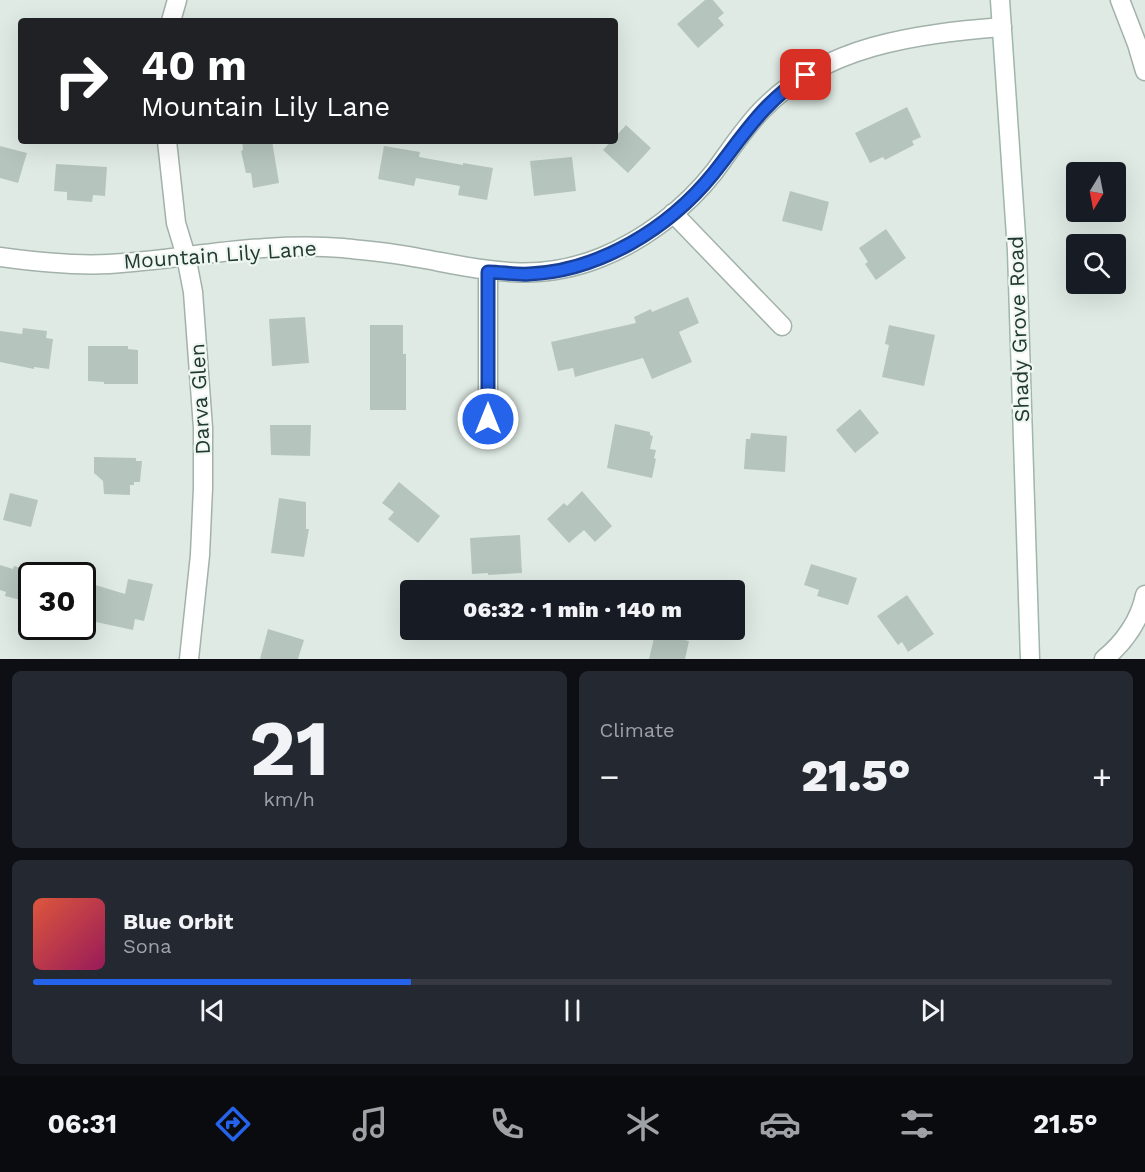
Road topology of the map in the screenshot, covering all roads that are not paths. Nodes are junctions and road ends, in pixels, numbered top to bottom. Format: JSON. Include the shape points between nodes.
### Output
{"nodes":[{"id":1,"x":177,"y":0,"type":"edge"},
{"id":2,"x":1000,"y":0,"type":"edge"},
{"id":3,"x":1120,"y":0,"type":"edge"},
{"id":4,"x":172,"y":18,"type":"edge"},
{"id":5,"x":1002,"y":27,"type":"junction"},
{"id":6,"x":1145,"y":71,"type":"edge"},
{"id":7,"x":167,"y":144,"type":"edge"},
{"id":8,"x":674,"y":213,"type":"junction"},
{"id":9,"x":186,"y":256,"type":"junction"},
{"id":10,"x":0,"y":257,"type":"edge"},
{"id":11,"x":488,"y":272,"type":"junction"},
{"id":12,"x":782,"y":326,"type":"dead end"},
{"id":13,"x":488,"y":419,"type":"dead end"},
{"id":14,"x":1145,"y":595,"type":"edge"},
{"id":15,"x":189,"y":659,"type":"edge"},
{"id":16,"x":1030,"y":659,"type":"edge"},
{"id":17,"x":1104,"y":659,"type":"edge"}],
"edges":[{"from":1,"to":4,"type":"street"},
{"from":2,"to":5,"type":"street","name":"Shady Grove Road"},
{"from":3,"to":6,"type":"street"},
{"from":5,"to":8,"type":"street","name":"Mountain Lily Lane","via":[[905,38],[822,64],[761,111],[712,175]]},
{"from":5,"to":16,"type":"street","name":"Shady Grove Road","via":[[1017,251]]},
{"from":7,"to":9,"type":"street","name":"Darva Glen","via":[[176,223]]},
{"from":8,"to":11,"type":"street","name":"Mountain Lily Lane","via":[[641,237],[569,269],[528,274]]},
{"from":8,"to":12,"type":"street"},
{"from":9,"to":10,"type":"street","name":"Mountain Lily Lane","via":[[108,264]]},
{"from":9,"to":11,"type":"street","name":"Mountain Lily Lane","via":[[299,246],[343,248],[416,257]]},
{"from":9,"to":15,"type":"street","name":"Darva Glen","via":[[193,292],[203,428],[200,555]]},
{"from":11,"to":13,"type":"street"},
{"from":14,"to":17,"type":"street","via":[[1130,630]]}]}
